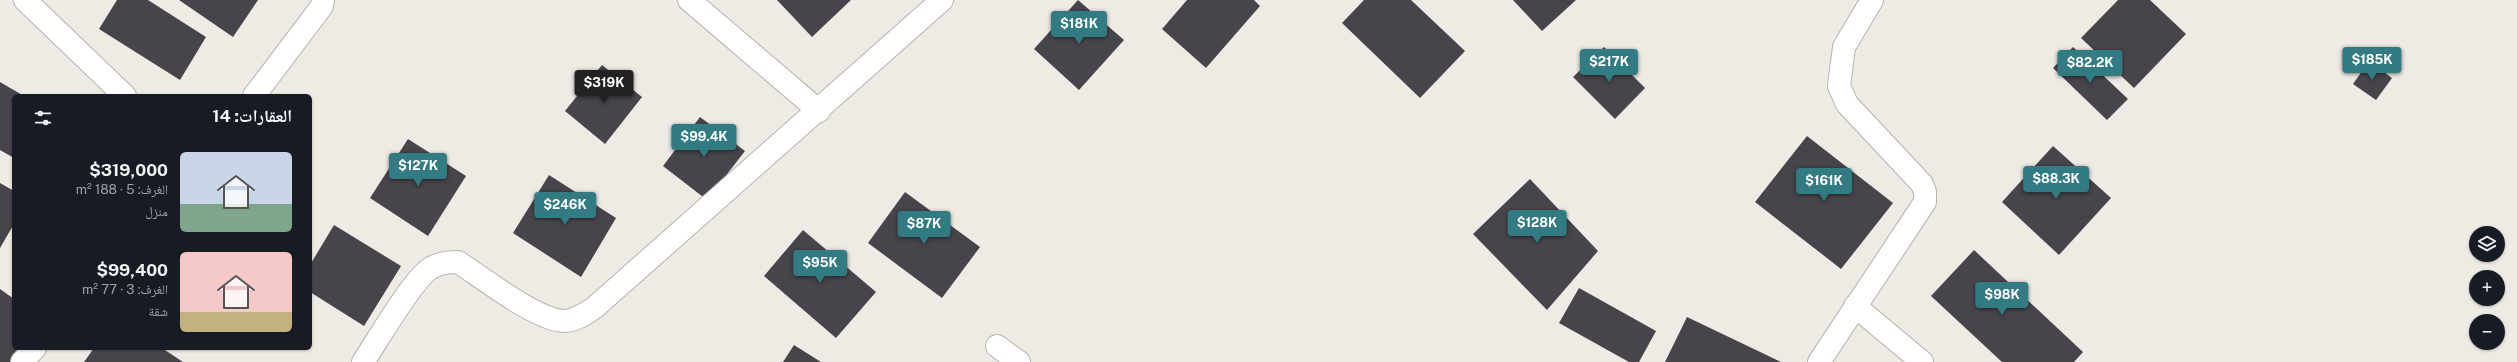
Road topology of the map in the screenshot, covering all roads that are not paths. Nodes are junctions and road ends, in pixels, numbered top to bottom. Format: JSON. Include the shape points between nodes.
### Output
{"nodes":[{"id":1,"x":25,"y":0,"type":"edge"},
{"id":2,"x":324,"y":0,"type":"edge"},
{"id":3,"x":689,"y":0,"type":"edge"},
{"id":4,"x":942,"y":0,"type":"edge"},
{"id":5,"x":1872,"y":0,"type":"edge"},
{"id":6,"x":123,"y":94,"type":"edge"},
{"id":7,"x":256,"y":94,"type":"edge"},
{"id":8,"x":819,"y":111,"type":"junction"},
{"id":9,"x":1855,"y":306,"type":"junction"},
{"id":10,"x":996,"y":346,"type":"dead end"},
{"id":11,"x":33,"y":350,"type":"edge"},
{"id":12,"x":22,"y":362,"type":"edge"},
{"id":13,"x":363,"y":362,"type":"edge"},
{"id":14,"x":1019,"y":362,"type":"edge"},
{"id":15,"x":1819,"y":362,"type":"edge"},
{"id":16,"x":1922,"y":362,"type":"edge"}],
"edges":[{"from":1,"to":6,"type":"street"},
{"from":2,"to":7,"type":"street"},
{"from":3,"to":8,"type":"street"},
{"from":4,"to":8,"type":"street"},
{"from":5,"to":9,"type":"street","via":[[1844,47],[1839,86],[1847,104],[1922,184],[1926,192],[1925,202],[1918,214]]},
{"from":8,"to":13,"type":"street","via":[[594,308],[580,317],[564,321],[543,317],[458,262],[445,263],[430,268],[416,283]]},
{"from":9,"to":15,"type":"street"},
{"from":9,"to":16,"type":"street"},
{"from":10,"to":14,"type":"street"},
{"from":11,"to":12,"type":"street"}]}
